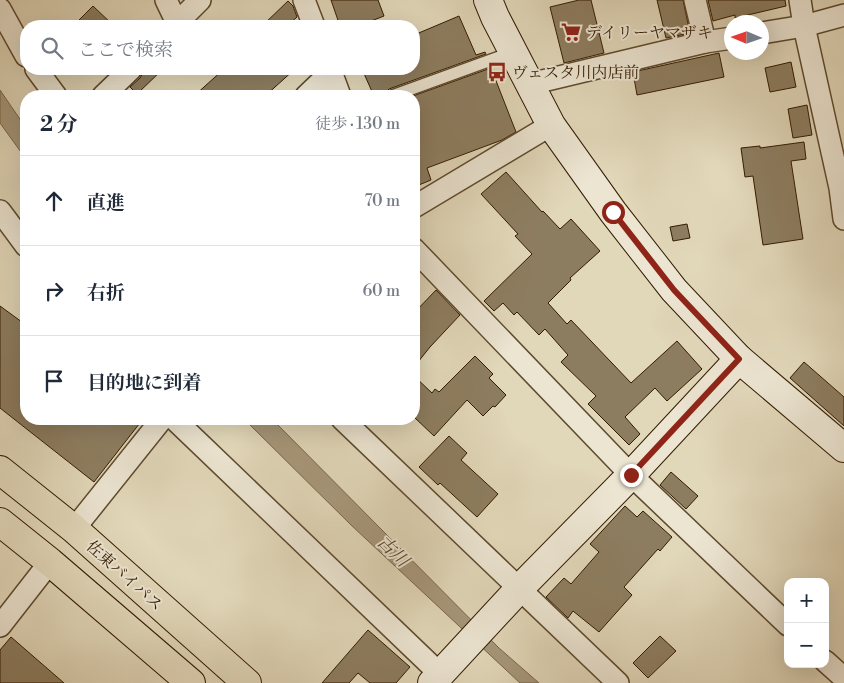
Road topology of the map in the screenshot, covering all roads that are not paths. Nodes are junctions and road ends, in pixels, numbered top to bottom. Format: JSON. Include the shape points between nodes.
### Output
{"nodes":[{"id":1,"x":166,"y":0,"type":"edge"},
{"id":2,"x":200,"y":0,"type":"edge"},
{"id":3,"x":304,"y":0,"type":"edge"},
{"id":4,"x":488,"y":0,"type":"edge"},
{"id":5,"x":695,"y":0,"type":"edge"},
{"id":6,"x":800,"y":0,"type":"edge"},
{"id":7,"x":0,"y":8,"type":"edge"},
{"id":8,"x":844,"y":15,"type":"edge"},
{"id":9,"x":174,"y":20,"type":"edge"},
{"id":10,"x":179,"y":20,"type":"edge"},
{"id":11,"x":312,"y":20,"type":"edge"},
{"id":12,"x":804,"y":26,"type":"junction"},
{"id":13,"x":769,"y":32,"type":"edge"},
{"id":14,"x":724,"y":39,"type":"edge"},
{"id":15,"x":705,"y":42,"type":"junction"},
{"id":16,"x":20,"y":45,"type":"edge"},
{"id":17,"x":513,"y":52,"type":"junction"},
{"id":18,"x":40,"y":75,"type":"edge"},
{"id":19,"x":125,"y":75,"type":"edge"},
{"id":20,"x":325,"y":75,"type":"edge"},
{"id":21,"x":332,"y":75,"type":"edge"},
{"id":22,"x":530,"y":84,"type":"junction"},
{"id":23,"x":52,"y":90,"type":"edge"},
{"id":24,"x":109,"y":90,"type":"edge"},
{"id":25,"x":312,"y":90,"type":"edge"},
{"id":26,"x":338,"y":90,"type":"edge"},
{"id":27,"x":408,"y":90,"type":"edge"},
{"id":28,"x":551,"y":125,"type":"junction"},
{"id":29,"x":420,"y":202,"type":"edge"},
{"id":30,"x":0,"y":211,"type":"edge"},
{"id":31,"x":844,"y":219,"type":"edge"},
{"id":32,"x":20,"y":238,"type":"edge"},
{"id":33,"x":420,"y":255,"type":"edge"},
{"id":34,"x":739,"y":359,"type":"junction"},
{"id":35,"x":157,"y":425,"type":"edge"},
{"id":36,"x":180,"y":425,"type":"edge"},
{"id":37,"x":348,"y":425,"type":"edge"},
{"id":38,"x":844,"y":448,"type":"edge"},
{"id":39,"x":0,"y":470,"type":"edge"},
{"id":40,"x":631,"y":475,"type":"junction"},
{"id":41,"x":0,"y":522,"type":"edge"},
{"id":42,"x":74,"y":529,"type":"junction"},
{"id":43,"x":50,"y":562,"type":"junction"},
{"id":44,"x":510,"y":598,"type":"junction"},
{"id":45,"x":786,"y":623,"type":"edge"},
{"id":46,"x":0,"y":626,"type":"edge"},
{"id":47,"x":829,"y":665,"type":"edge"},
{"id":48,"x":442,"y":672,"type":"edge"},
{"id":49,"x":844,"y":679,"type":"edge"},
{"id":50,"x":191,"y":683,"type":"edge"},
{"id":51,"x":247,"y":683,"type":"edge"},
{"id":52,"x":618,"y":683,"type":"edge"},
{"id":53,"x":842,"y":683,"type":"edge"}],
"edges":[{"from":1,"to":9,"type":"street"},
{"from":2,"to":10,"type":"street"},
{"from":3,"to":11,"type":"street"},
{"from":4,"to":17,"type":"street"},
{"from":5,"to":15,"type":"street"},
{"from":6,"to":12,"type":"street"},
{"from":7,"to":16,"type":"street"},
{"from":8,"to":12,"type":"street"},
{"from":12,"to":13,"type":"street"},
{"from":12,"to":31,"type":"street"},
{"from":14,"to":15,"type":"street"},
{"from":15,"to":22,"type":"street"},
{"from":17,"to":22,"type":"street"},
{"from":17,"to":27,"type":"lane"},
{"from":18,"to":23,"type":"street"},
{"from":19,"to":24,"type":"street"},
{"from":20,"to":25,"type":"street"},
{"from":21,"to":26,"type":"street"},
{"from":22,"to":28,"type":"street"},
{"from":28,"to":29,"type":"street"},
{"from":28,"to":34,"type":"street","via":[[674,290]]},
{"from":30,"to":32,"type":"street"},
{"from":33,"to":40,"type":"street"},
{"from":34,"to":38,"type":"street"},
{"from":34,"to":40,"type":"street"},
{"from":35,"to":42,"type":"street"},
{"from":36,"to":48,"type":"street"},
{"from":37,"to":44,"type":"street"},
{"from":39,"to":42,"type":"highway","name":"佐東バイパス"},
{"from":40,"to":44,"type":"street"},
{"from":40,"to":45,"type":"street"},
{"from":41,"to":43,"type":"highway"},
{"from":42,"to":51,"type":"highway","name":"佐東バイパス"},
{"from":43,"to":46,"type":"street"},
{"from":43,"to":50,"type":"highway"},
{"from":44,"to":48,"type":"street"},
{"from":44,"to":52,"type":"street"},
{"from":47,"to":49,"type":"street"},
{"from":49,"to":53,"type":"street"}]}
